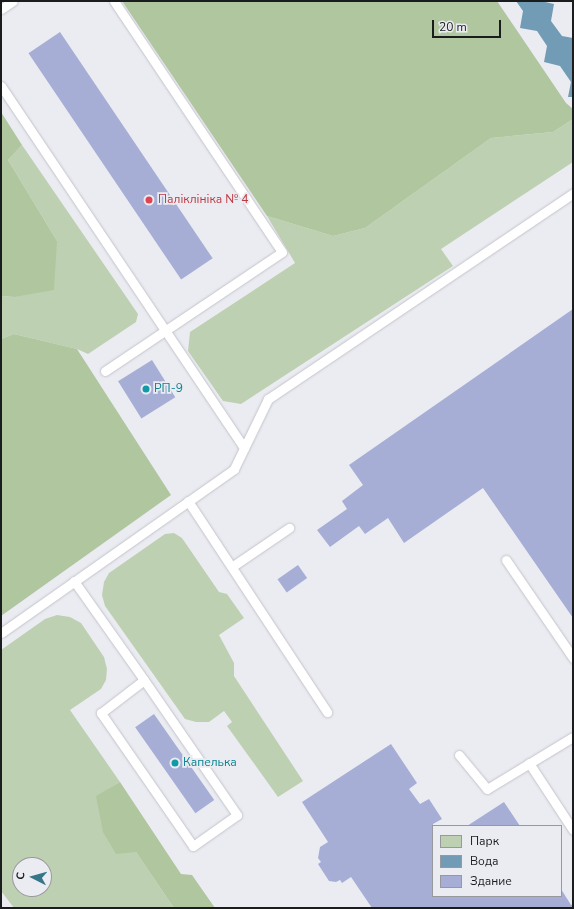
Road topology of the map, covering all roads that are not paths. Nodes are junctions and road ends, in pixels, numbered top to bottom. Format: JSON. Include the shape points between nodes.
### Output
{"nodes":[{"id":1,"x":13,"y":1,"type":"edge"},
{"id":2,"x":114,"y":1,"type":"edge"},
{"id":3,"x":1,"y":9,"type":"edge"},
{"id":4,"x":1,"y":86,"type":"edge"},
{"id":5,"x":573,"y":193,"type":"edge"},
{"id":6,"x":165,"y":330,"type":"junction"},
{"id":7,"x":105,"y":371,"type":"dead end"},
{"id":8,"x":244,"y":448,"type":"junction"},
{"id":9,"x":188,"y":500,"type":"junction"},
{"id":10,"x":289,"y":528,"type":"dead end"},
{"id":11,"x":506,"y":560,"type":"dead end"},
{"id":12,"x":233,"y":566,"type":"junction"},
{"id":13,"x":74,"y":581,"type":"junction"},
{"id":14,"x":1,"y":633,"type":"edge"},
{"id":15,"x":573,"y":658,"type":"edge"},
{"id":16,"x":144,"y":680,"type":"junction"},
{"id":17,"x":327,"y":712,"type":"dead end"},
{"id":18,"x":573,"y":737,"type":"edge"},
{"id":19,"x":459,"y":755,"type":"dead end"},
{"id":20,"x":529,"y":763,"type":"junction"},
{"id":21,"x":573,"y":830,"type":"edge"}],
"edges":[{"from":1,"to":3,"type":"lane"},
{"from":2,"to":6,"type":"lane","via":[[282,252]]},
{"from":4,"to":6,"type":"lane"},
{"from":5,"to":8,"type":"lane","via":[[268,399]]},
{"from":6,"to":7,"type":"lane"},
{"from":6,"to":8,"type":"lane"},
{"from":8,"to":9,"type":"lane","via":[[234,468]]},
{"from":9,"to":12,"type":"lane"},
{"from":9,"to":13,"type":"lane"},
{"from":10,"to":12,"type":"lane"},
{"from":11,"to":15,"type":"lane"},
{"from":12,"to":17,"type":"lane"},
{"from":13,"to":14,"type":"lane"},
{"from":13,"to":16,"type":"lane"},
{"from":16,"to":16,"type":"lane","via":[[237,815],[193,846],[101,713]]},
{"from":18,"to":20,"type":"lane"},
{"from":19,"to":20,"type":"lane","via":[[487,789]]},
{"from":20,"to":21,"type":"lane"}]}
